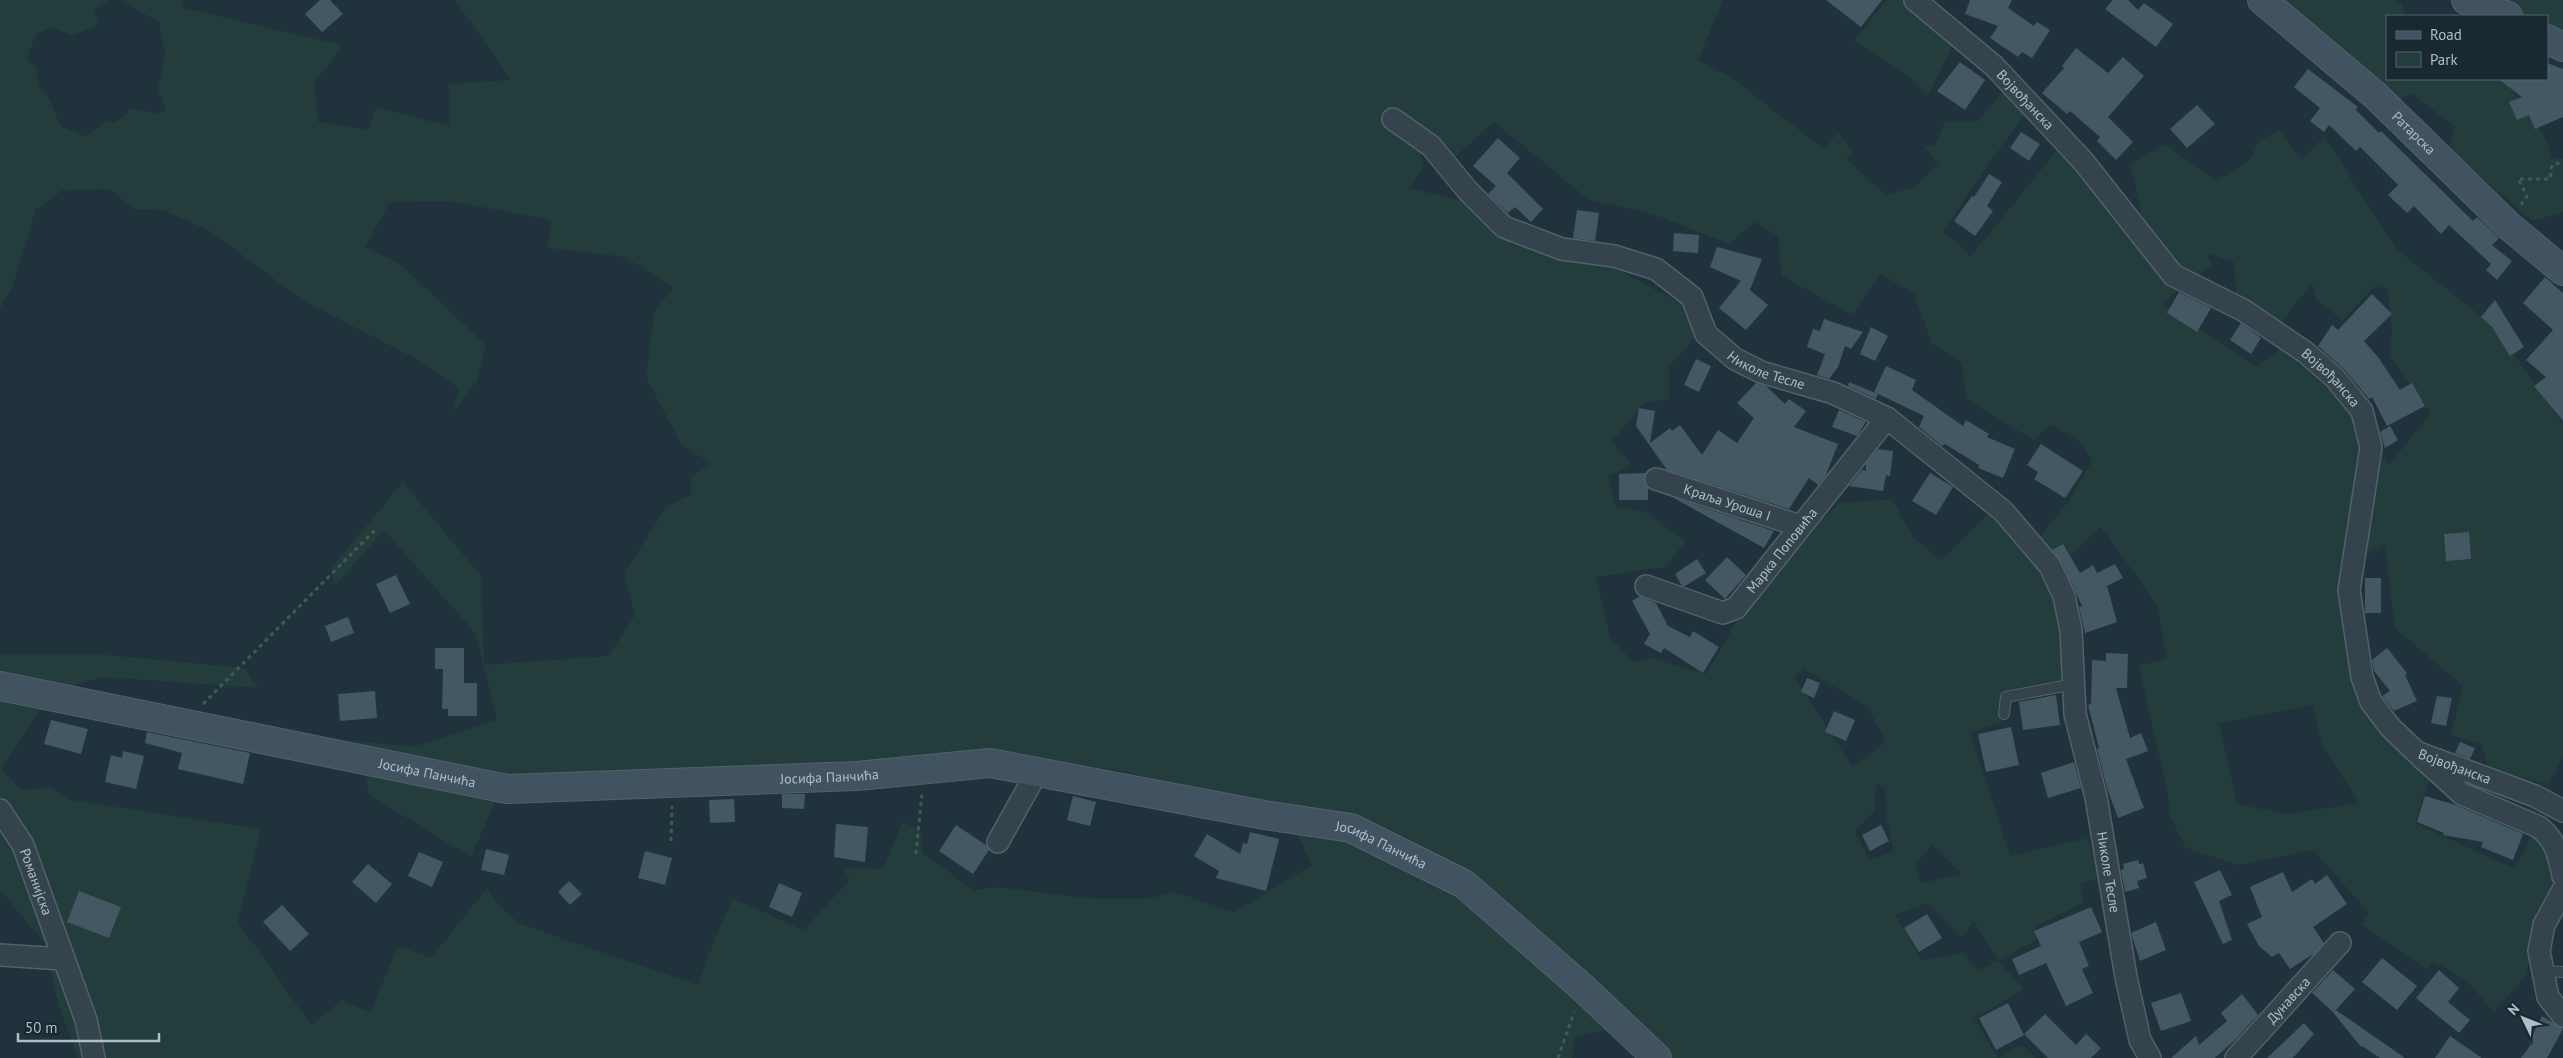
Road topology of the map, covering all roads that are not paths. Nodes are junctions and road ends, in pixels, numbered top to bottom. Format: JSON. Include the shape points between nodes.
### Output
{"nodes":[{"id":1,"x":1915,"y":0,"type":"edge"},
{"id":2,"x":2262,"y":0,"type":"edge"},
{"id":3,"x":2466,"y":0,"type":"edge"},
{"id":4,"x":2505,"y":15,"type":"edge"},
{"id":5,"x":2548,"y":40,"type":"edge"},
{"id":6,"x":2563,"y":47,"type":"edge"},
{"id":7,"x":1393,"y":118,"type":"dead end"},
{"id":8,"x":2563,"y":272,"type":"edge"},
{"id":9,"x":1887,"y":418,"type":"junction"},
{"id":10,"x":1656,"y":479,"type":"dead end"},
{"id":11,"x":1800,"y":526,"type":"junction"},
{"id":12,"x":1646,"y":586,"type":"dead end"},
{"id":13,"x":2074,"y":684,"type":"junction"},
{"id":14,"x":0,"y":686,"type":"edge"},
{"id":15,"x":2004,"y":714,"type":"dead end"},
{"id":16,"x":2416,"y":752,"type":"junction"},
{"id":17,"x":1038,"y":772,"type":"junction"},
{"id":18,"x":0,"y":810,"type":"edge"},
{"id":19,"x":2563,"y":811,"type":"edge"},
{"id":20,"x":998,"y":842,"type":"dead end"},
{"id":21,"x":2563,"y":876,"type":"edge"},
{"id":22,"x":2563,"y":890,"type":"edge"},
{"id":23,"x":2340,"y":943,"type":"dead end"},
{"id":24,"x":0,"y":955,"type":"edge"},
{"id":25,"x":63,"y":959,"type":"junction"},
{"id":26,"x":2553,"y":972,"type":"edge"},
{"id":27,"x":2563,"y":1016,"type":"edge"},
{"id":28,"x":94,"y":1058,"type":"edge"},
{"id":29,"x":1657,"y":1058,"type":"edge"},
{"id":30,"x":2150,"y":1058,"type":"edge"},
{"id":31,"x":2236,"y":1058,"type":"edge"}],
"edges":[{"from":1,"to":16,"type":"street","name":"Војвођанска","via":[[2007,79],[2083,161],[2173,275],[2244,310],[2305,352],[2335,378],[2362,411],[2371,446],[2350,590],[2362,677],[2371,702],[2390,727]]},
{"from":2,"to":8,"type":"street","name":"Ратарска","via":[[2376,96],[2509,226]]},
{"from":3,"to":4,"type":"street"},
{"from":5,"to":6,"type":"street"},
{"from":7,"to":9,"type":"street","name":"Николе Тесле","via":[[1431,146],[1468,191],[1504,227],[1562,249],[1614,256],[1656,269],[1692,297],[1706,334],[1735,359],[1761,372],[1833,393]]},
{"from":9,"to":11,"type":"street","name":"Марка Поповића"},
{"from":9,"to":13,"type":"street","name":"Николе Тесле","via":[[2003,511],[2050,566],[2064,596],[2071,630]]},
{"from":10,"to":11,"type":"street","name":"Краља Уроша I"},
{"from":11,"to":12,"type":"street","name":"Марка Поповића","via":[[1736,608],[1723,613]]},
{"from":13,"to":15,"type":"lane","via":[[2006,697]]},
{"from":13,"to":30,"type":"street","name":"Николе Тесле","via":[[2075,714],[2096,798],[2126,977],[2140,1040]]},
{"from":14,"to":17,"type":"street","name":"Јосифа Панчића","via":[[508,789],[857,776],[990,763]]},
{"from":16,"to":19,"type":"street","name":"Војвођанска","via":[[2535,796]]},
{"from":16,"to":21,"type":"street","via":[[2462,794],[2539,827],[2550,835],[2559,853]]},
{"from":17,"to":20,"type":"street"},
{"from":17,"to":29,"type":"street","name":"Јосифа Панчића","via":[[1264,815],[1351,828],[1464,884]]},
{"from":18,"to":25,"type":"street","name":"Романијска","via":[[23,845]]},
{"from":22,"to":26,"type":"street","via":[[2544,925],[2539,951]]},
{"from":23,"to":31,"type":"street","name":"Дунавска"},
{"from":24,"to":25,"type":"street"},
{"from":25,"to":28,"type":"street","name":"Романијска","via":[[86,1020]]},
{"from":26,"to":27,"type":"street","via":[[2548,997]]}]}
